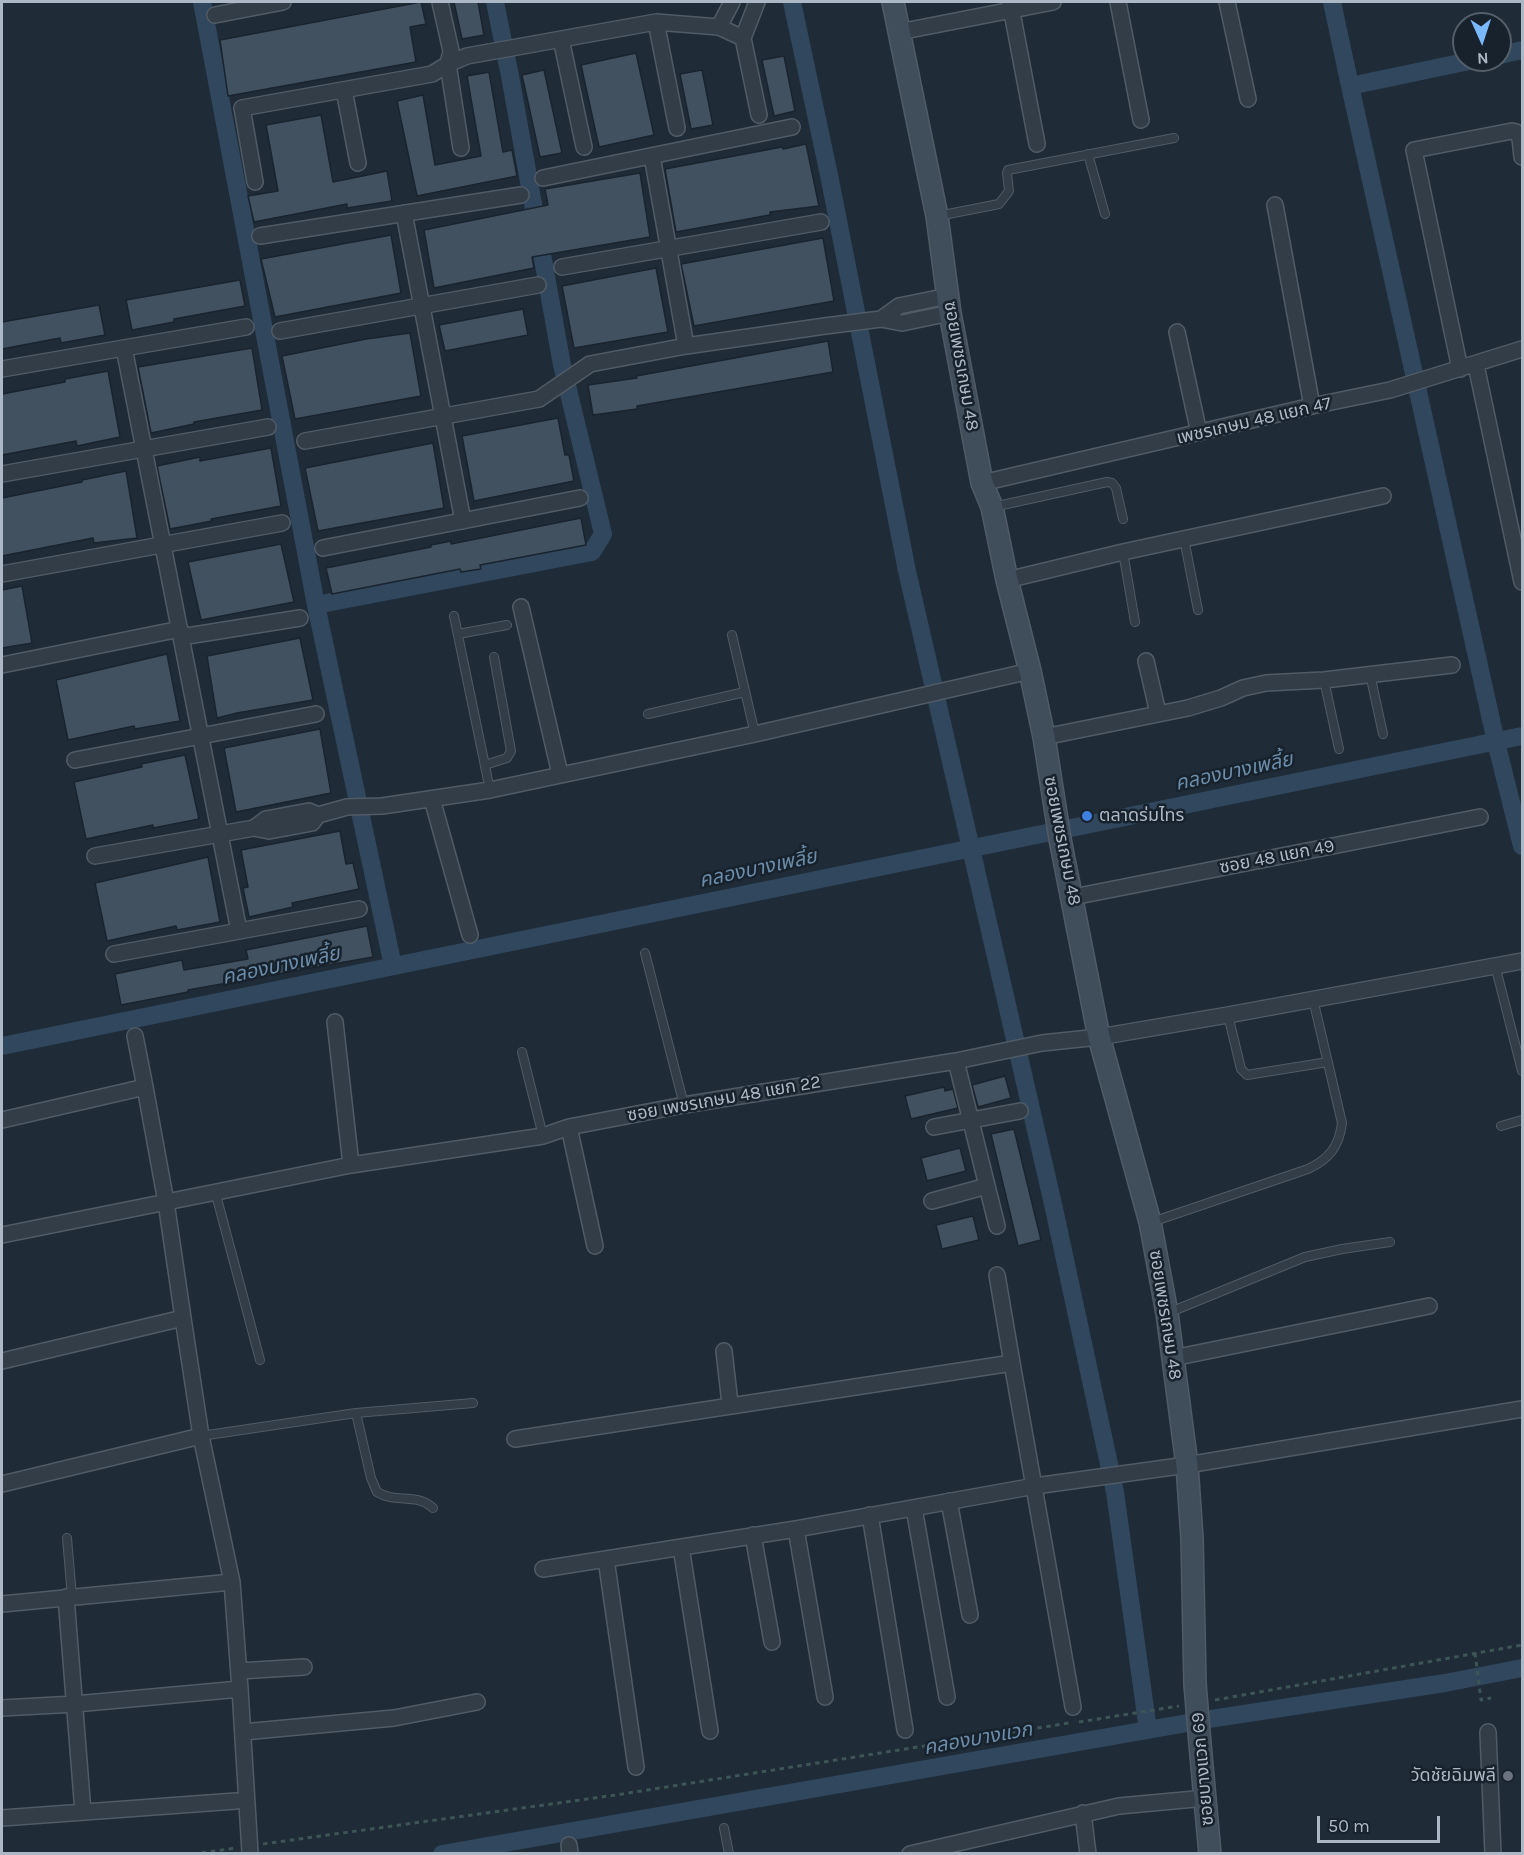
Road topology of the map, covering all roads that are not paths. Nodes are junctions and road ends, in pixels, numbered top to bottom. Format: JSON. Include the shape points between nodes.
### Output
{"nodes":[{"id":1,"x":283,"y":2,"type":"edge"},
{"id":2,"x":441,"y":2,"type":"edge"},
{"id":3,"x":732,"y":2,"type":"edge"},
{"id":4,"x":757,"y":2,"type":"edge"},
{"id":5,"x":893,"y":2,"type":"edge"},
{"id":6,"x":1053,"y":2,"type":"edge"},
{"id":7,"x":1118,"y":2,"type":"edge"},
{"id":8,"x":1227,"y":2,"type":"edge"},
{"id":9,"x":1011,"y":5,"type":"edge"},
{"id":10,"x":215,"y":15,"type":"dead end"},
{"id":11,"x":656,"y":22,"type":"junction"},
{"id":12,"x":719,"y":27,"type":"junction"},
{"id":13,"x":899,"y":32,"type":"junction"},
{"id":14,"x":743,"y":38,"type":"junction"},
{"id":15,"x":561,"y":39,"type":"junction"},
{"id":16,"x":448,"y":63,"type":"junction"},
{"id":17,"x":345,"y":90,"type":"junction"},
{"id":18,"x":1248,"y":99,"type":"dead end"},
{"id":19,"x":759,"y":115,"type":"dead end"},
{"id":20,"x":1141,"y":120,"type":"dead end"},
{"id":21,"x":792,"y":127,"type":"dead end"},
{"id":22,"x":677,"y":128,"type":"dead end"},
{"id":23,"x":1174,"y":138,"type":"dead end"},
{"id":24,"x":1037,"y":144,"type":"dead end"},
{"id":25,"x":584,"y":147,"type":"dead end"},
{"id":26,"x":461,"y":148,"type":"dead end"},
{"id":27,"x":1088,"y":154,"type":"junction"},
{"id":28,"x":652,"y":156,"type":"junction"},
{"id":29,"x":1522,"y":157,"type":"edge"},
{"id":30,"x":358,"y":163,"type":"dead end"},
{"id":31,"x":543,"y":178,"type":"dead end"},
{"id":32,"x":255,"y":182,"type":"dead end"},
{"id":33,"x":521,"y":195,"type":"dead end"},
{"id":34,"x":1275,"y":205,"type":"dead end"},
{"id":35,"x":404,"y":213,"type":"junction"},
{"id":36,"x":1105,"y":214,"type":"dead end"},
{"id":37,"x":937,"y":216,"type":"junction"},
{"id":38,"x":821,"y":222,"type":"dead end"},
{"id":39,"x":260,"y":236,"type":"dead end"},
{"id":40,"x":669,"y":249,"type":"junction"},
{"id":41,"x":562,"y":267,"type":"dead end"},
{"id":42,"x":538,"y":285,"type":"dead end"},
{"id":43,"x":949,"y":304,"type":"junction"},
{"id":44,"x":422,"y":306,"type":"junction"},
{"id":45,"x":246,"y":327,"type":"dead end"},
{"id":46,"x":280,"y":331,"type":"dead end"},
{"id":47,"x":1177,"y":332,"type":"dead end"},
{"id":48,"x":686,"y":346,"type":"junction"},
{"id":49,"x":124,"y":348,"type":"junction"},
{"id":50,"x":1522,"y":350,"type":"edge"},
{"id":51,"x":1476,"y":365,"type":"junction"},
{"id":52,"x":2,"y":369,"type":"edge"},
{"id":53,"x":1460,"y":369,"type":"junction"},
{"id":54,"x":1312,"y":406,"type":"junction"},
{"id":55,"x":444,"y":416,"type":"junction"},
{"id":56,"x":268,"y":427,"type":"dead end"},
{"id":57,"x":1199,"y":434,"type":"junction"},
{"id":58,"x":305,"y":441,"type":"dead end"},
{"id":59,"x":144,"y":449,"type":"junction"},
{"id":60,"x":2,"y":474,"type":"edge"},
{"id":61,"x":982,"y":483,"type":"junction"},
{"id":62,"x":1383,"y":496,"type":"dead end"},
{"id":63,"x":580,"y":498,"type":"dead end"},
{"id":64,"x":992,"y":507,"type":"junction"},
{"id":65,"x":1123,"y":519,"type":"dead end"},
{"id":66,"x":463,"y":521,"type":"junction"},
{"id":67,"x":282,"y":523,"type":"dead end"},
{"id":68,"x":1184,"y":539,"type":"junction"},
{"id":69,"x":162,"y":544,"type":"junction"},
{"id":70,"x":323,"y":548,"type":"dead end"},
{"id":71,"x":1123,"y":552,"type":"junction"},
{"id":72,"x":2,"y":574,"type":"edge"},
{"id":73,"x":1007,"y":579,"type":"junction"},
{"id":74,"x":1522,"y":582,"type":"edge"},
{"id":75,"x":521,"y":607,"type":"dead end"},
{"id":76,"x":1198,"y":610,"type":"dead end"},
{"id":77,"x":454,"y":616,"type":"dead end"},
{"id":78,"x":300,"y":618,"type":"dead end"},
{"id":79,"x":1135,"y":622,"type":"dead end"},
{"id":80,"x":507,"y":625,"type":"dead end"},
{"id":81,"x":180,"y":633,"type":"junction"},
{"id":82,"x":458,"y":634,"type":"junction"},
{"id":83,"x":732,"y":635,"type":"dead end"},
{"id":84,"x":494,"y":657,"type":"dead end"},
{"id":85,"x":1146,"y":661,"type":"dead end"},
{"id":86,"x":2,"y":665,"type":"edge"},
{"id":87,"x":1452,"y":665,"type":"dead end"},
{"id":88,"x":1030,"y":671,"type":"junction"},
{"id":89,"x":1370,"y":674,"type":"junction"},
{"id":90,"x":1324,"y":680,"type":"junction"},
{"id":91,"x":745,"y":693,"type":"junction"},
{"id":92,"x":1158,"y":713,"type":"junction"},
{"id":93,"x":316,"y":714,"type":"dead end"},
{"id":94,"x":648,"y":714,"type":"dead end"},
{"id":95,"x":754,"y":734,"type":"junction"},
{"id":96,"x":1383,"y":734,"type":"dead end"},
{"id":97,"x":201,"y":736,"type":"junction"},
{"id":98,"x":1044,"y":736,"type":"junction"},
{"id":99,"x":1339,"y":749,"type":"dead end"},
{"id":100,"x":75,"y":760,"type":"dead end"},
{"id":101,"x":485,"y":765,"type":"junction"},
{"id":102,"x":560,"y":774,"type":"junction"},
{"id":103,"x":490,"y":790,"type":"junction"},
{"id":104,"x":432,"y":799,"type":"junction"},
{"id":105,"x":1480,"y":817,"type":"dead end"},
{"id":106,"x":220,"y":834,"type":"junction"},
{"id":107,"x":95,"y":856,"type":"dead end"},
{"id":108,"x":1073,"y":897,"type":"junction"},
{"id":109,"x":359,"y":909,"type":"dead end"},
{"id":110,"x":239,"y":931,"type":"junction"},
{"id":111,"x":470,"y":935,"type":"dead end"},
{"id":112,"x":645,"y":953,"type":"dead end"},
{"id":113,"x":114,"y":954,"type":"dead end"},
{"id":114,"x":1522,"y":961,"type":"edge"},
{"id":115,"x":1495,"y":965,"type":"junction"},
{"id":116,"x":1312,"y":999,"type":"junction"},
{"id":117,"x":1228,"y":1015,"type":"junction"},
{"id":118,"x":335,"y":1022,"type":"dead end"},
{"id":119,"x":135,"y":1036,"type":"dead end"},
{"id":120,"x":1099,"y":1037,"type":"junction"},
{"id":121,"x":522,"y":1052,"type":"dead end"},
{"id":122,"x":956,"y":1060,"type":"junction"},
{"id":123,"x":1328,"y":1062,"type":"junction"},
{"id":124,"x":1522,"y":1071,"type":"edge"},
{"id":125,"x":145,"y":1088,"type":"junction"},
{"id":126,"x":684,"y":1105,"type":"junction"},
{"id":127,"x":1020,"y":1112,"type":"dead end"},
{"id":128,"x":2,"y":1120,"type":"edge"},
{"id":129,"x":971,"y":1120,"type":"junction"},
{"id":130,"x":1522,"y":1120,"type":"edge"},
{"id":131,"x":1501,"y":1126,"type":"dead end"},
{"id":132,"x":569,"y":1127,"type":"junction"},
{"id":133,"x":934,"y":1127,"type":"dead end"},
{"id":134,"x":543,"y":1136,"type":"junction"},
{"id":135,"x":351,"y":1165,"type":"junction"},
{"id":136,"x":987,"y":1186,"type":"junction"},
{"id":137,"x":215,"y":1191,"type":"junction"},
{"id":138,"x":932,"y":1201,"type":"dead end"},
{"id":139,"x":166,"y":1202,"type":"junction"},
{"id":140,"x":1150,"y":1222,"type":"junction"},
{"id":141,"x":998,"y":1226,"type":"dead end"},
{"id":142,"x":2,"y":1235,"type":"edge"},
{"id":143,"x":1390,"y":1242,"type":"dead end"},
{"id":144,"x":595,"y":1246,"type":"dead end"},
{"id":145,"x":997,"y":1275,"type":"dead end"},
{"id":146,"x":1429,"y":1306,"type":"dead end"},
{"id":147,"x":1167,"y":1313,"type":"junction"},
{"id":148,"x":183,"y":1318,"type":"junction"},
{"id":149,"x":724,"y":1351,"type":"dead end"},
{"id":150,"x":1173,"y":1358,"type":"junction"},
{"id":151,"x":260,"y":1360,"type":"dead end"},
{"id":152,"x":2,"y":1361,"type":"edge"},
{"id":153,"x":1012,"y":1362,"type":"junction"},
{"id":154,"x":473,"y":1403,"type":"dead end"},
{"id":155,"x":730,"y":1404,"type":"junction"},
{"id":156,"x":1522,"y":1410,"type":"edge"},
{"id":157,"x":356,"y":1413,"type":"junction"},
{"id":158,"x":201,"y":1436,"type":"junction"},
{"id":159,"x":515,"y":1439,"type":"dead end"},
{"id":160,"x":1187,"y":1465,"type":"junction"},
{"id":161,"x":2,"y":1484,"type":"edge"},
{"id":162,"x":1035,"y":1486,"type":"junction"},
{"id":163,"x":949,"y":1501,"type":"junction"},
{"id":164,"x":433,"y":1508,"type":"dead end"},
{"id":165,"x":914,"y":1508,"type":"junction"},
{"id":166,"x":870,"y":1515,"type":"junction"},
{"id":167,"x":796,"y":1529,"type":"junction"},
{"id":168,"x":753,"y":1535,"type":"junction"},
{"id":169,"x":67,"y":1538,"type":"dead end"},
{"id":170,"x":681,"y":1547,"type":"junction"},
{"id":171,"x":606,"y":1559,"type":"junction"},
{"id":172,"x":543,"y":1569,"type":"dead end"},
{"id":173,"x":232,"y":1582,"type":"junction"},
{"id":174,"x":69,"y":1597,"type":"junction"},
{"id":175,"x":2,"y":1604,"type":"edge"},
{"id":176,"x":970,"y":1615,"type":"dead end"},
{"id":177,"x":772,"y":1642,"type":"dead end"},
{"id":178,"x":304,"y":1667,"type":"dead end"},
{"id":179,"x":239,"y":1671,"type":"junction"},
{"id":180,"x":1195,"y":1684,"type":"joint"},
{"id":181,"x":240,"y":1689,"type":"junction"},
{"id":182,"x":825,"y":1697,"type":"dead end"},
{"id":183,"x":946,"y":1697,"type":"dead end"},
{"id":184,"x":477,"y":1702,"type":"dead end"},
{"id":185,"x":75,"y":1704,"type":"junction"},
{"id":186,"x":1073,"y":1707,"type":"dead end"},
{"id":187,"x":2,"y":1708,"type":"edge"},
{"id":188,"x":905,"y":1730,"type":"dead end"},
{"id":189,"x":710,"y":1731,"type":"dead end"},
{"id":190,"x":243,"y":1732,"type":"junction"},
{"id":191,"x":1488,"y":1732,"type":"dead end"},
{"id":192,"x":636,"y":1767,"type":"dead end"},
{"id":193,"x":1206,"y":1798,"type":"junction"},
{"id":194,"x":236,"y":1801,"type":"dead end"},
{"id":195,"x":83,"y":1812,"type":"junction"},
{"id":196,"x":1083,"y":1813,"type":"junction"},
{"id":197,"x":2,"y":1818,"type":"edge"},
{"id":198,"x":724,"y":1828,"type":"dead end"},
{"id":199,"x":978,"y":1846,"type":"edge"},
{"id":200,"x":249,"y":1849,"type":"edge"},
{"id":201,"x":729,"y":1854,"type":"edge"},
{"id":202,"x":910,"y":1854,"type":"edge"},
{"id":203,"x":1088,"y":1854,"type":"edge"},
{"id":204,"x":1210,"y":1854,"type":"edge"},
{"id":205,"x":1493,"y":1854,"type":"edge"}],
"edges":[{"from":1,"to":10,"type":"street"},
{"from":2,"to":16,"type":"street","via":[[451,51]]},
{"from":3,"to":12,"type":"street"},
{"from":4,"to":14,"type":"street"},
{"from":5,"to":13,"type":"street","name":"ซอยเพชรเกษม 48"},
{"from":6,"to":9,"type":"street"},
{"from":7,"to":20,"type":"street"},
{"from":8,"to":18,"type":"street"},
{"from":9,"to":13,"type":"street"},
{"from":9,"to":24,"type":"street"},
{"from":11,"to":12,"type":"street"},
{"from":11,"to":15,"type":"street"},
{"from":11,"to":22,"type":"street"},
{"from":12,"to":14,"type":"street"},
{"from":13,"to":37,"type":"street","name":"ซอยเพชรเกษม 48"},
{"from":14,"to":19,"type":"street"},
{"from":15,"to":16,"type":"street"},
{"from":15,"to":25,"type":"street"},
{"from":16,"to":17,"type":"street","via":[[432,74]]},
{"from":16,"to":26,"type":"street"},
{"from":17,"to":30,"type":"street"},
{"from":17,"to":32,"type":"street","via":[[242,108]]},
{"from":21,"to":28,"type":"street"},
{"from":23,"to":27,"type":"lane"},
{"from":27,"to":36,"type":"lane"},
{"from":27,"to":37,"type":"lane","via":[[1008,170],[1009,191],[999,204]]},
{"from":28,"to":31,"type":"street"},
{"from":28,"to":40,"type":"street"},
{"from":29,"to":53,"type":"street","via":[[1520,138],[1512,131],[1414,150]]},
{"from":33,"to":35,"type":"street"},
{"from":34,"to":54,"type":"street"},
{"from":35,"to":39,"type":"street"},
{"from":35,"to":44,"type":"street"},
{"from":37,"to":43,"type":"street","name":"ซอยเพชรเกษม 48"},
{"from":38,"to":40,"type":"street"},
{"from":40,"to":41,"type":"street"},
{"from":40,"to":48,"type":"street"},
{"from":42,"to":44,"type":"street"},
{"from":43,"to":48,"type":"street","via":[[902,323],[881,319]]},
{"from":43,"to":61,"type":"street","name":"ซอยเพชรเกษม 48"},
{"from":44,"to":46,"type":"street"},
{"from":44,"to":55,"type":"street"},
{"from":45,"to":49,"type":"street"},
{"from":47,"to":57,"type":"street"},
{"from":48,"to":55,"type":"street","via":[[590,364],[539,399]]},
{"from":49,"to":52,"type":"street"},
{"from":49,"to":59,"type":"street"},
{"from":50,"to":51,"type":"street","name":"เพชรเกษม 48 แยก 47"},
{"from":51,"to":53,"type":"street","name":"เพชรเกษม 48 แยก 47"},
{"from":51,"to":74,"type":"street"},
{"from":53,"to":54,"type":"street","name":"เพชรเกษม 48 แยก 47","via":[[1390,390]]},
{"from":54,"to":57,"type":"street","name":"เพชรเกษม 48 แยก 47"},
{"from":55,"to":58,"type":"street"},
{"from":55,"to":66,"type":"street"},
{"from":56,"to":59,"type":"street"},
{"from":57,"to":61,"type":"street","name":"เพชรเกษม 48 แยก 47"},
{"from":59,"to":60,"type":"street"},
{"from":59,"to":69,"type":"street"},
{"from":61,"to":64,"type":"street","name":"ซอยเพชรเกษม 48"},
{"from":62,"to":68,"type":"street"},
{"from":63,"to":66,"type":"street"},
{"from":64,"to":65,"type":"lane","via":[[1107,482],[1116,488]]},
{"from":64,"to":73,"type":"street","name":"ซอยเพชรเกษม 48"},
{"from":66,"to":70,"type":"street"},
{"from":67,"to":69,"type":"street"},
{"from":68,"to":71,"type":"street"},
{"from":68,"to":76,"type":"lane"},
{"from":69,"to":72,"type":"street"},
{"from":69,"to":81,"type":"street"},
{"from":71,"to":73,"type":"street"},
{"from":71,"to":79,"type":"lane"},
{"from":73,"to":88,"type":"street","name":"ซอยเพชรเกษม 48"},
{"from":75,"to":102,"type":"street"},
{"from":77,"to":82,"type":"lane"},
{"from":78,"to":81,"type":"street"},
{"from":80,"to":82,"type":"lane"},
{"from":81,"to":86,"type":"street"},
{"from":81,"to":97,"type":"street"},
{"from":82,"to":101,"type":"lane"},
{"from":83,"to":91,"type":"lane"},
{"from":84,"to":101,"type":"lane","via":[[511,751],[507,758]]},
{"from":85,"to":92,"type":"street"},
{"from":87,"to":89,"type":"street"},
{"from":88,"to":95,"type":"street"},
{"from":88,"to":98,"type":"street","name":"ซอยเพชรเกษม 48"},
{"from":89,"to":90,"type":"street"},
{"from":89,"to":96,"type":"lane"},
{"from":90,"to":92,"type":"street","via":[[1266,683],[1200,705]]},
{"from":90,"to":99,"type":"lane"},
{"from":91,"to":94,"type":"lane"},
{"from":91,"to":95,"type":"lane"},
{"from":92,"to":98,"type":"street"},
{"from":93,"to":97,"type":"street"},
{"from":95,"to":102,"type":"street"},
{"from":97,"to":100,"type":"street"},
{"from":97,"to":106,"type":"street"},
{"from":98,"to":108,"type":"street","name":"ซอยเพชรเกษม 48"},
{"from":101,"to":103,"type":"lane"},
{"from":102,"to":103,"type":"street"},
{"from":103,"to":104,"type":"street"},
{"from":104,"to":106,"type":"street","via":[[347,807],[318,815],[312,823]]},
{"from":104,"to":111,"type":"street"},
{"from":105,"to":108,"type":"street","name":"ซอย 48 แยก 49"},
{"from":106,"to":107,"type":"street"},
{"from":106,"to":110,"type":"street"},
{"from":108,"to":120,"type":"street","name":"ซอยเพชรเกษม 48"},
{"from":109,"to":110,"type":"street"},
{"from":110,"to":113,"type":"street"},
{"from":112,"to":126,"type":"lane"},
{"from":114,"to":115,"type":"street","name":"ซอย เพชรเกษม 48 แยก 22"},
{"from":115,"to":116,"type":"street","name":"ซอย เพชรเกษม 48 แยก 22"},
{"from":115,"to":124,"type":"lane"},
{"from":116,"to":117,"type":"street","name":"ซอย เพชรเกษม 48 แยก 22"},
{"from":116,"to":123,"type":"lane"},
{"from":117,"to":120,"type":"street","name":"ซอย เพชรเกษม 48 แยก 22"},
{"from":117,"to":123,"type":"lane","via":[[1241,1069],[1247,1075]]},
{"from":118,"to":135,"type":"street"},
{"from":119,"to":125,"type":"street"},
{"from":120,"to":122,"type":"street","name":"ซอย เพชรเกษม 48 แยก 22","via":[[1042,1043]]},
{"from":120,"to":140,"type":"street","name":"ซอยเพชรเกษม 48"},
{"from":121,"to":134,"type":"lane"},
{"from":122,"to":126,"type":"street","name":"ซอย เพชรเกษม 48 แยก 22"},
{"from":122,"to":129,"type":"street"},
{"from":123,"to":140,"type":"lane","via":[[1342,1124],[1329,1156],[1308,1168]]},
{"from":125,"to":128,"type":"street"},
{"from":125,"to":139,"type":"street"},
{"from":126,"to":132,"type":"street","name":"ซอย เพชรเกษม 48 แยก 22"},
{"from":127,"to":129,"type":"street"},
{"from":129,"to":133,"type":"street"},
{"from":129,"to":136,"type":"street"},
{"from":130,"to":131,"type":"lane"},
{"from":132,"to":134,"type":"street","name":"ซอย เพชรเกษม 48 แยก 22"},
{"from":132,"to":144,"type":"street"},
{"from":134,"to":135,"type":"street","name":"ซอย เพชรเกษม 48 แยก 22"},
{"from":135,"to":137,"type":"street","name":"ซอย เพชรเกษม 48 แยก 22"},
{"from":136,"to":138,"type":"street"},
{"from":136,"to":141,"type":"street"},
{"from":137,"to":139,"type":"street","name":"ซอย เพชรเกษม 48 แยก 22"},
{"from":137,"to":151,"type":"lane"},
{"from":139,"to":142,"type":"street","name":"ซอย เพชรเกษม 48 แยก 22"},
{"from":139,"to":148,"type":"street"},
{"from":140,"to":147,"type":"street","name":"ซอยเพชรเกษม 48"},
{"from":143,"to":147,"type":"lane","via":[[1305,1257]]},
{"from":145,"to":153,"type":"street"},
{"from":146,"to":150,"type":"street"},
{"from":147,"to":150,"type":"street","name":"ซอยเพชรเกษม 48"},
{"from":148,"to":152,"type":"street"},
{"from":148,"to":158,"type":"street"},
{"from":149,"to":155,"type":"street"},
{"from":150,"to":160,"type":"street","name":"ซอยเพชรเกษม 48"},
{"from":153,"to":155,"type":"street"},
{"from":153,"to":162,"type":"street"},
{"from":154,"to":157,"type":"lane"},
{"from":155,"to":159,"type":"street"},
{"from":156,"to":160,"type":"street"},
{"from":157,"to":158,"type":"lane"},
{"from":157,"to":164,"type":"lane","via":[[378,1492],[416,1498]]},
{"from":158,"to":161,"type":"street"},
{"from":158,"to":173,"type":"street"},
{"from":160,"to":162,"type":"street"},
{"from":160,"to":180,"type":"street","name":"ซอยเพชรเกษม 48"},
{"from":162,"to":163,"type":"street"},
{"from":162,"to":186,"type":"street"},
{"from":163,"to":165,"type":"street"},
{"from":163,"to":176,"type":"street"},
{"from":165,"to":166,"type":"street"},
{"from":165,"to":183,"type":"street"},
{"from":166,"to":167,"type":"street"},
{"from":166,"to":188,"type":"street"},
{"from":167,"to":168,"type":"street"},
{"from":167,"to":182,"type":"street"},
{"from":168,"to":170,"type":"street"},
{"from":168,"to":177,"type":"street"},
{"from":169,"to":174,"type":"lane"},
{"from":170,"to":171,"type":"street"},
{"from":170,"to":189,"type":"street"},
{"from":171,"to":172,"type":"street"},
{"from":171,"to":192,"type":"street"},
{"from":173,"to":174,"type":"street"},
{"from":173,"to":179,"type":"street"},
{"from":174,"to":175,"type":"street"},
{"from":174,"to":185,"type":"street"},
{"from":178,"to":179,"type":"street"},
{"from":179,"to":181,"type":"street"},
{"from":180,"to":193,"type":"street","name":"ซอยบางแวก 69","bridge":true},
{"from":181,"to":185,"type":"street"},
{"from":181,"to":190,"type":"street"},
{"from":184,"to":190,"type":"street","via":[[394,1718]]},
{"from":185,"to":187,"type":"street"},
{"from":185,"to":195,"type":"street"},
{"from":190,"to":200,"type":"street"},
{"from":191,"to":205,"type":"street"},
{"from":193,"to":196,"type":"street"},
{"from":193,"to":204,"type":"street","name":"ซอยบางแวก 69"},
{"from":194,"to":195,"type":"street"},
{"from":195,"to":197,"type":"street"},
{"from":196,"to":199,"type":"street"},
{"from":196,"to":203,"type":"street"},
{"from":198,"to":201,"type":"lane"},
{"from":199,"to":202,"type":"street"}]}
